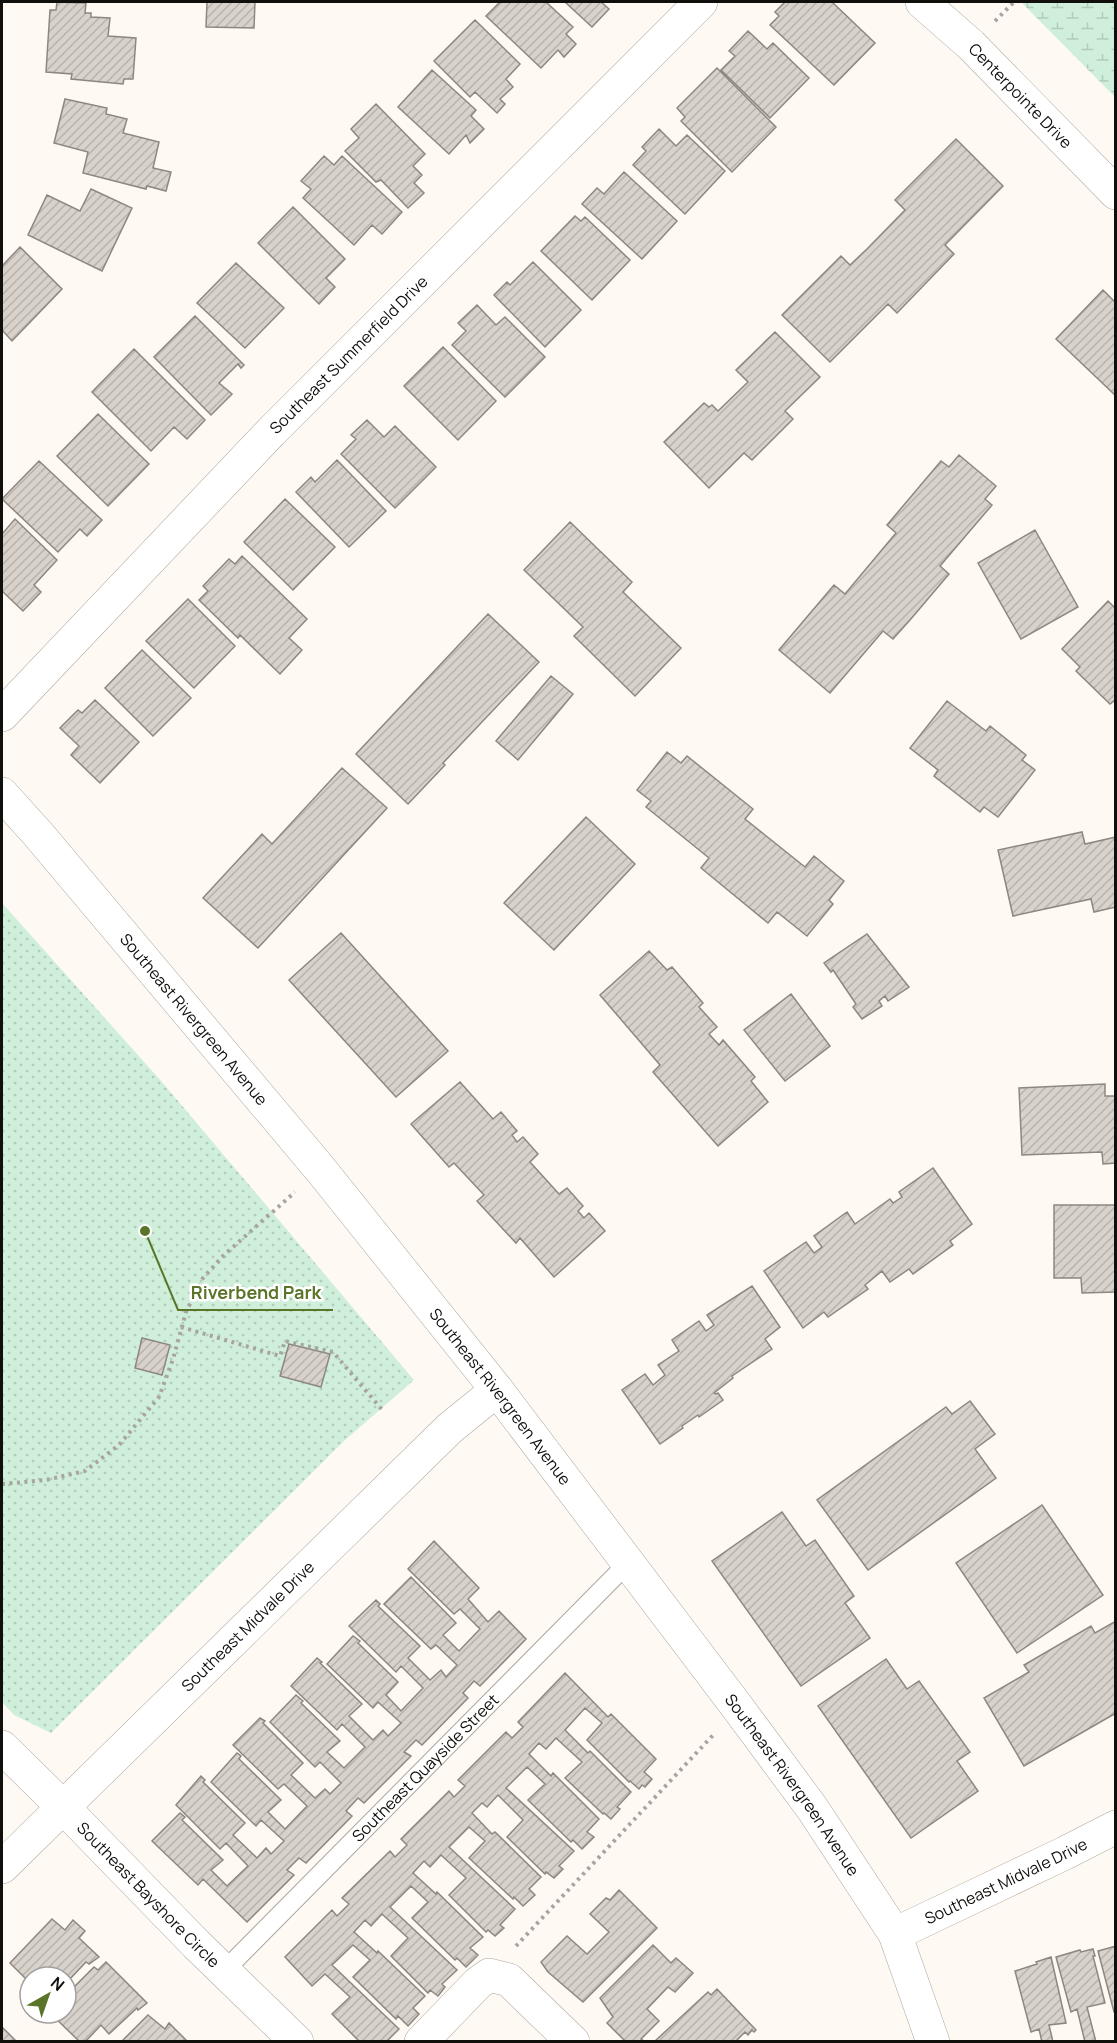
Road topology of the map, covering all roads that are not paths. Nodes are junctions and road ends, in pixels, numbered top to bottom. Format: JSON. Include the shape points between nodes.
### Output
{"nodes":[{"id":1,"x":701,"y":2,"type":"edge"},
{"id":2,"x":922,"y":2,"type":"edge"},
{"id":3,"x":1116,"y":193,"type":"edge"},
{"id":4,"x":2,"y":715,"type":"edge"},
{"id":5,"x":2,"y":794,"type":"edge"},
{"id":6,"x":497,"y":1390,"type":"junction"},
{"id":7,"x":628,"y":1563,"type":"junction"},
{"id":8,"x":2,"y":1747,"type":"edge"},
{"id":9,"x":63,"y":1807,"type":"junction"},
{"id":10,"x":1116,"y":1827,"type":"edge"},
{"id":11,"x":2,"y":1867,"type":"edge"},
{"id":12,"x":895,"y":1934,"type":"junction"},
{"id":13,"x":224,"y":1971,"type":"junction"},
{"id":14,"x":297,"y":2042,"type":"edge"},
{"id":15,"x":421,"y":2042,"type":"edge"},
{"id":16,"x":573,"y":2042,"type":"edge"},
{"id":17,"x":933,"y":2042,"type":"edge"}],
"edges":[{"from":1,"to":4,"type":"street","name":"Southeast Summerfield Drive","via":[[271,432]]},
{"from":2,"to":3,"type":"street","name":"Centerpointe Drive","via":[[971,45]]},
{"from":5,"to":6,"type":"street","name":"Southeast Rivergreen Avenue","via":[[321,1170]]},
{"from":6,"to":7,"type":"street","name":"Southeast Rivergreen Avenue"},
{"from":6,"to":9,"type":"street","name":"Southeast Midvale Drive","via":[[450,1428]]},
{"from":7,"to":12,"type":"street","name":"Southeast Rivergreen Avenue","via":[[812,1808]]},
{"from":7,"to":13,"type":"lane","name":"Southeast Quayside Street"},
{"from":8,"to":9,"type":"street","name":"Southeast Bayshore Circle"},
{"from":9,"to":11,"type":"street","name":"Southeast Midvale Drive"},
{"from":9,"to":13,"type":"street","name":"Southeast Bayshore Circle"},
{"from":10,"to":12,"type":"street","name":"Southeast Midvale Drive"},
{"from":12,"to":17,"type":"street","name":"Southeast Rivergreen Avenue"},
{"from":13,"to":14,"type":"street","name":"Southeast Bayshore Circle"},
{"from":15,"to":16,"type":"street","via":[[489,1975],[509,1980]]}]}
